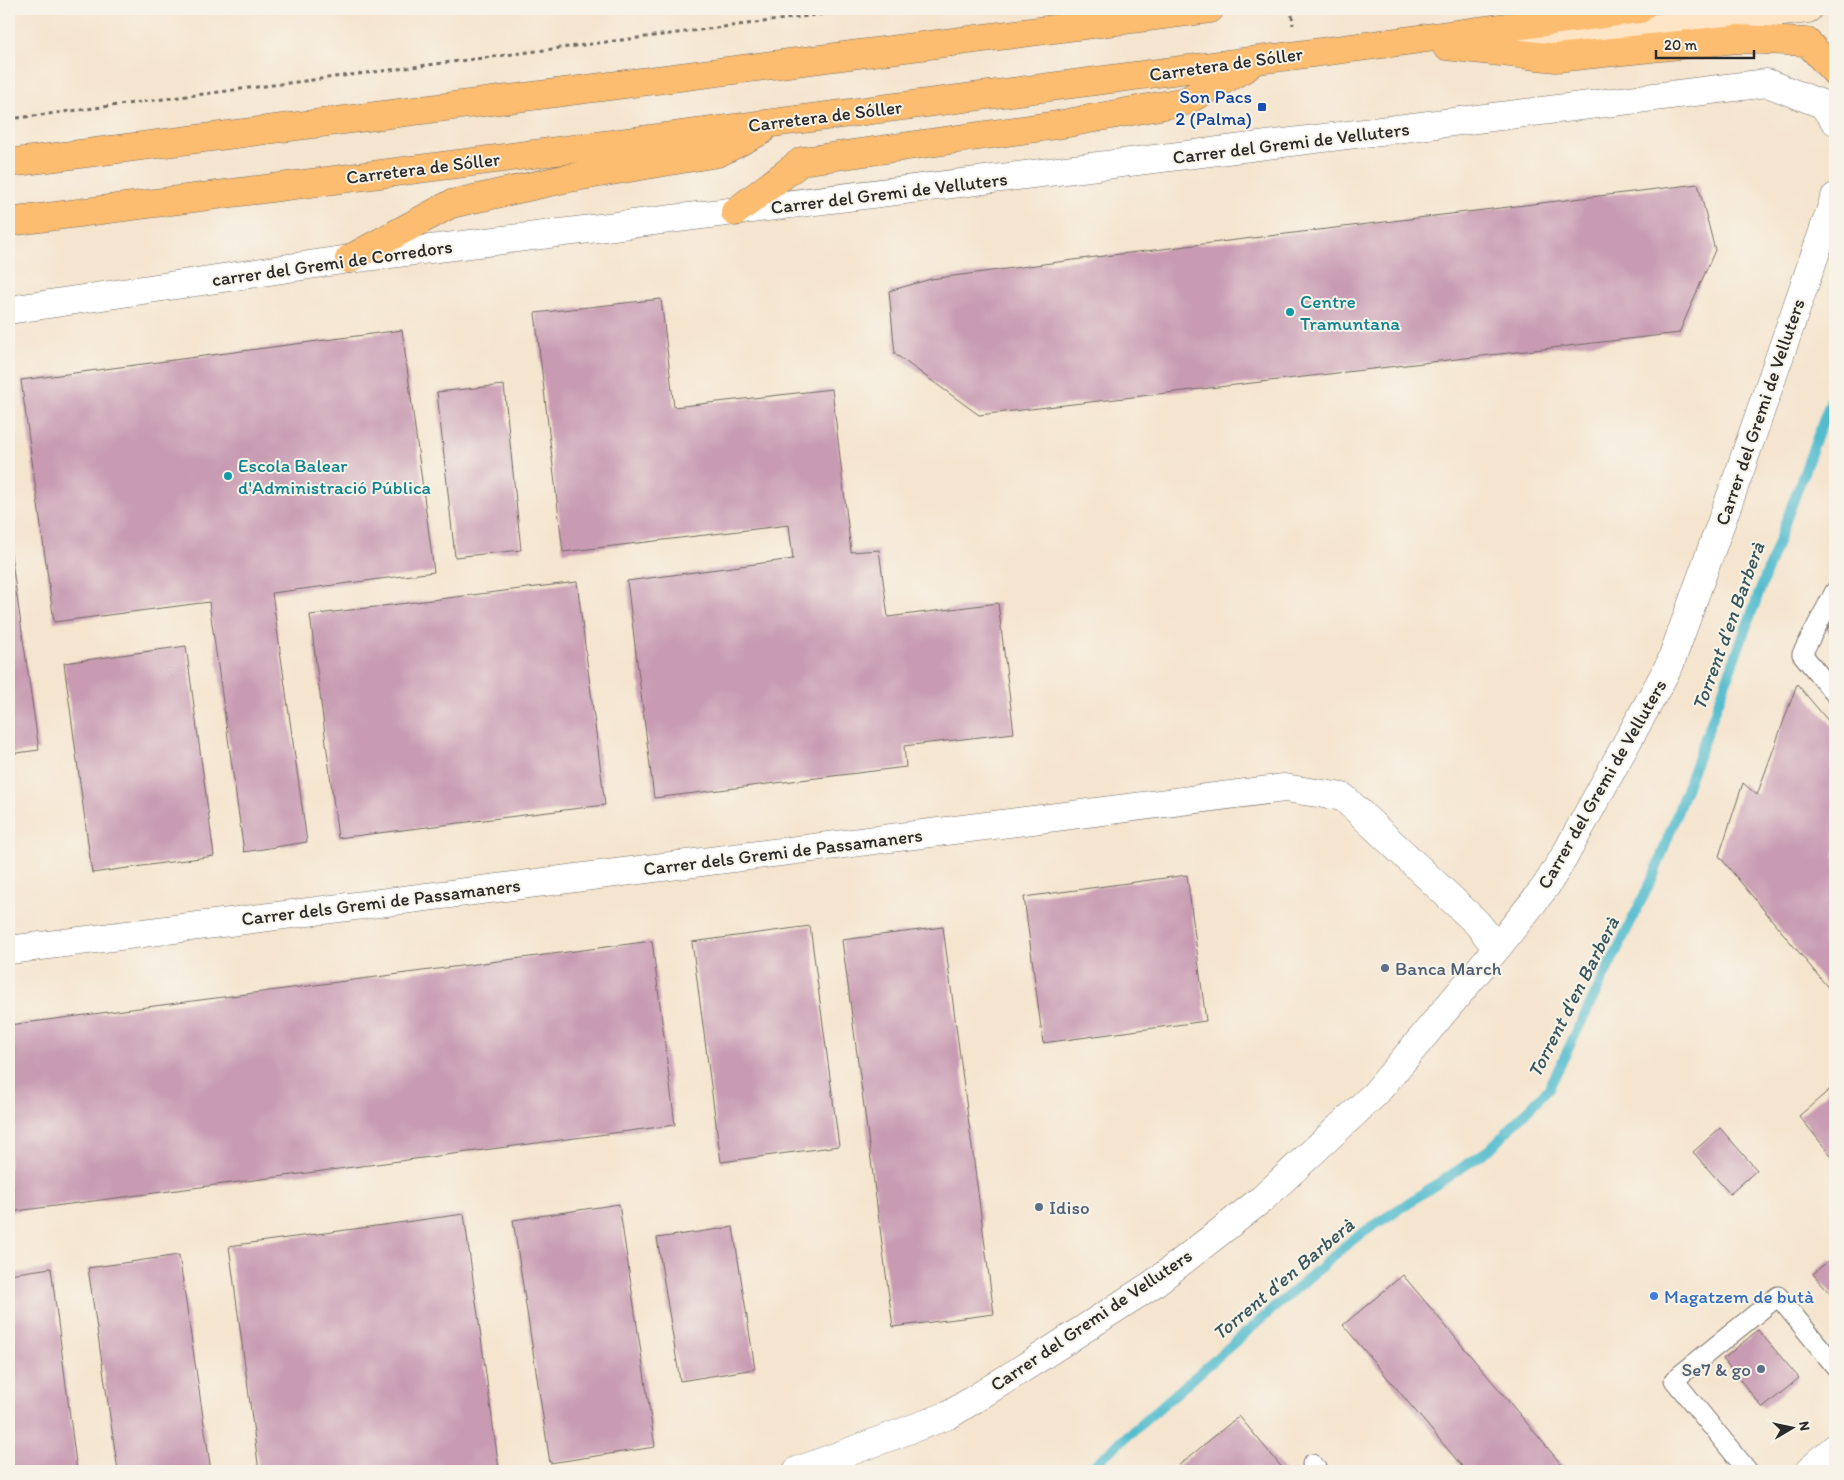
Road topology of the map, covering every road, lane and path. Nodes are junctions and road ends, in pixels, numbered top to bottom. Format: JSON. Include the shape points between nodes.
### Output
{"nodes":[{"id":1,"x":863,"y":9,"type":"edge"},
{"id":2,"x":1210,"y":9,"type":"edge"},
{"id":3,"x":1640,"y":9,"type":"edge"},
{"id":4,"x":1808,"y":9,"type":"edge"},
{"id":5,"x":1405,"y":41,"type":"junction"},
{"id":6,"x":1260,"y":60,"type":"junction"},
{"id":7,"x":1835,"y":72,"type":"edge"},
{"id":8,"x":9,"y":119,"type":"edge"},
{"id":9,"x":1835,"y":121,"type":"edge"},
{"id":10,"x":777,"y":122,"type":"junction"},
{"id":11,"x":9,"y":163,"type":"edge"},
{"id":12,"x":1835,"y":197,"type":"edge"},
{"id":13,"x":735,"y":212,"type":"junction"},
{"id":14,"x":9,"y":222,"type":"edge"},
{"id":15,"x":349,"y":259,"type":"junction"},
{"id":16,"x":9,"y":310,"type":"edge"},
{"id":17,"x":1835,"y":591,"type":"edge"},
{"id":18,"x":1835,"y":694,"type":"edge"},
{"id":19,"x":1496,"y":948,"type":"junction"},
{"id":20,"x":9,"y":950,"type":"edge"},
{"id":21,"x":1835,"y":1366,"type":"edge"},
{"id":22,"x":1835,"y":1448,"type":"edge"},
{"id":23,"x":797,"y":1471,"type":"edge"},
{"id":24,"x":1748,"y":1471,"type":"edge"},
{"id":25,"x":1809,"y":1471,"type":"edge"}],
"edges":[{"from":1,"to":8,"type":"path"},
{"from":2,"to":11,"type":"main road"},
{"from":3,"to":5,"type":"main road","name":"Carretera de Sóller"},
{"from":4,"to":5,"type":"street","via":[[1536,43]]},
{"from":5,"to":6,"type":"main road","name":"Carretera de Sóller"},
{"from":5,"to":7,"type":"main road","via":[[1556,58],[1737,39],[1807,42]]},
{"from":6,"to":10,"type":"main road","name":"Carretera de Sóller"},
{"from":6,"to":13,"type":"main road","via":[[1186,101],[1057,125],[802,161]]},
{"from":9,"to":13,"type":"street","name":"Carrer del Gremi de Velluters","via":[[1822,104],[1767,83]]},
{"from":10,"to":14,"type":"main road","name":"Carretera de Sóller"},
{"from":10,"to":15,"type":"main road","via":[[718,153],[564,179],[451,204]]},
{"from":12,"to":19,"type":"street","name":"Carrer del Gremi de Velluters","via":[[1670,664],[1564,858],[1546,886]]},
{"from":13,"to":15,"type":"street","name":"carrer del Gremi de Corredors"},
{"from":15,"to":16,"type":"street","name":"carrer del Gremi de Corredors"},
{"from":17,"to":18,"type":"lane","via":[[1802,654]]},
{"from":19,"to":20,"type":"street","name":"Carrer dels Gremi de Passamaners","via":[[1477,923],[1343,797],[1284,788]]},
{"from":19,"to":23,"type":"street","name":"Carrer del Gremi de Velluters","via":[[1375,1094],[1262,1199],[1153,1284],[949,1415]]},
{"from":21,"to":24,"type":"lane","via":[[1778,1296],[1674,1380]]},
{"from":22,"to":25,"type":"street"}]}
